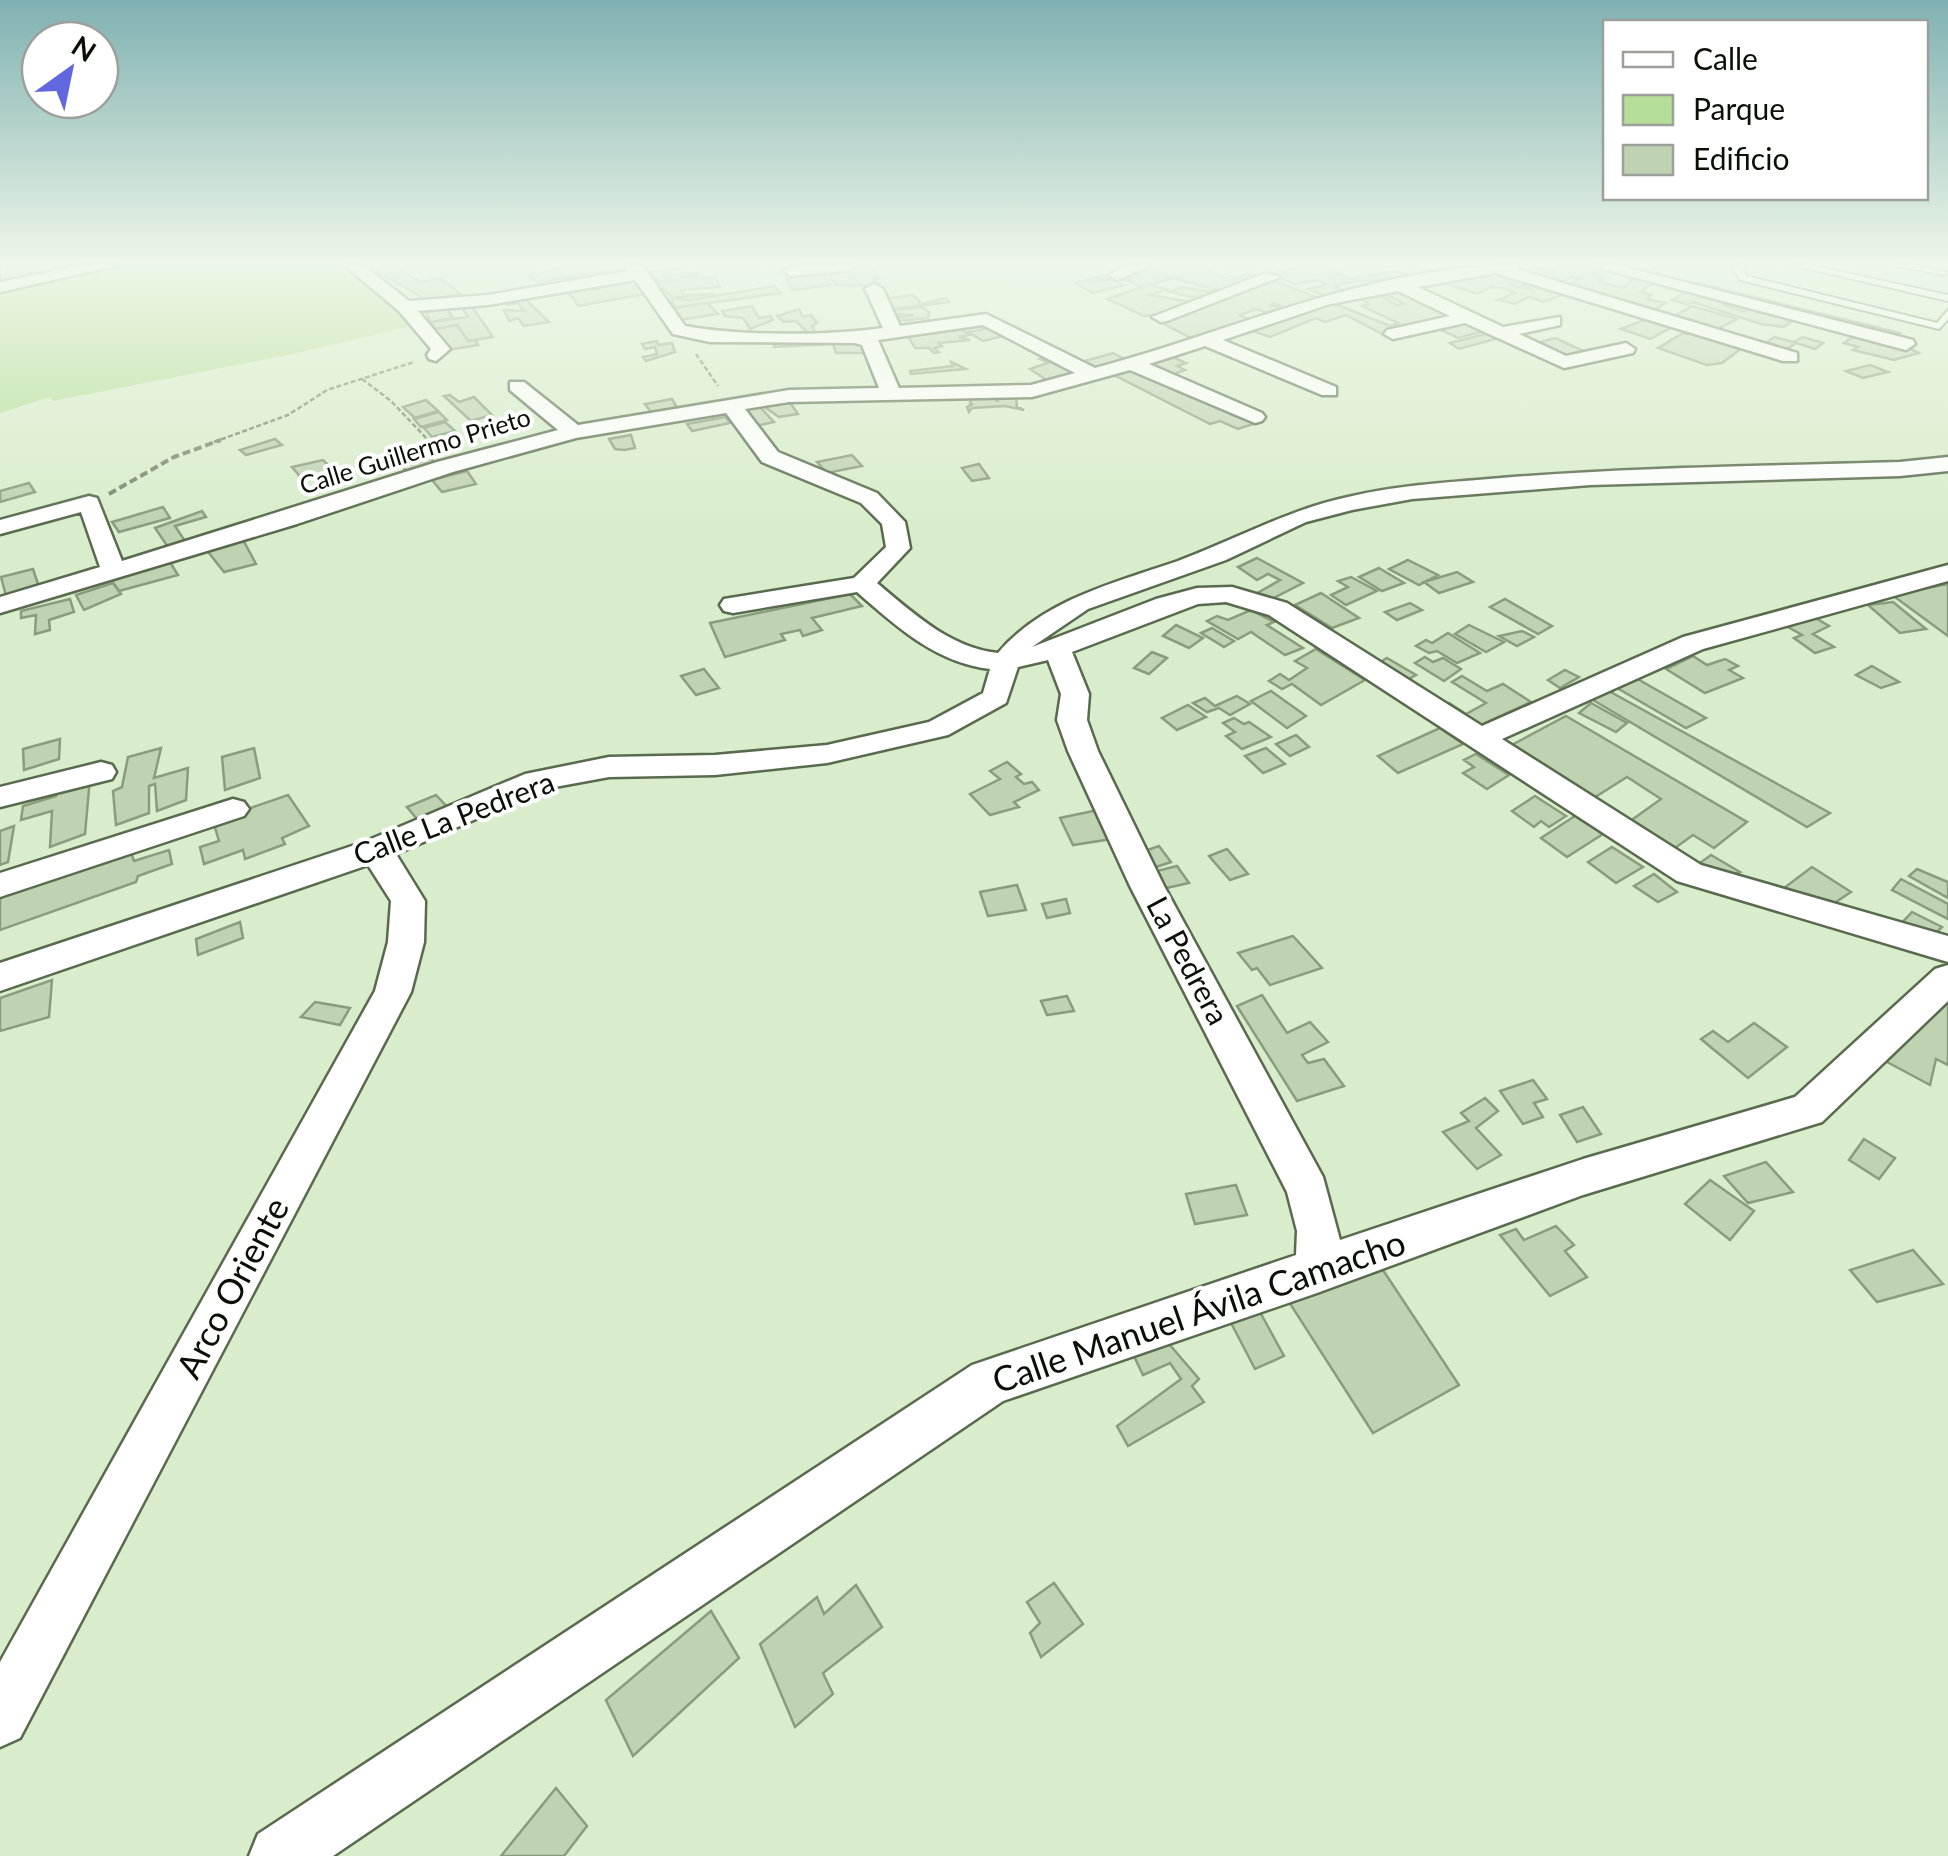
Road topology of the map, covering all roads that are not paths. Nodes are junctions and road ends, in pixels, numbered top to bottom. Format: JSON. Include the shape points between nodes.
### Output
{"nodes":[{"id":1,"x":439,"y":352,"type":"edge"},
{"id":2,"x":874,"y":352,"type":"edge"},
{"id":3,"x":1049,"y":352,"type":"edge"},
{"id":4,"x":1171,"y":352,"type":"edge"},
{"id":5,"x":1236,"y":352,"type":"edge"},
{"id":6,"x":1541,"y":352,"type":"edge"},
{"id":7,"x":1614,"y":352,"type":"edge"},
{"id":8,"x":1773,"y":352,"type":"edge"},
{"id":9,"x":436,"y":356,"type":"road end"},
{"id":10,"x":1790,"y":357,"type":"dead end"},
{"id":11,"x":1132,"y":364,"type":"junction"},
{"id":12,"x":1096,"y":376,"type":"junction"},
{"id":13,"x":516,"y":386,"type":"dead end"},
{"id":14,"x":890,"y":391,"type":"junction"},
{"id":15,"x":1329,"y":391,"type":"dead end"},
{"id":16,"x":731,"y":405,"type":"junction"},
{"id":17,"x":1256,"y":418,"type":"dead end"},
{"id":18,"x":574,"y":432,"type":"junction"},
{"id":19,"x":1948,"y":464,"type":"edge"},
{"id":20,"x":0,"y":527,"type":"edge"},
{"id":21,"x":113,"y":570,"type":"junction"},
{"id":22,"x":1948,"y":573,"type":"edge"},
{"id":23,"x":862,"y":584,"type":"junction"},
{"id":24,"x":733,"y":605,"type":"dead end"},
{"id":25,"x":0,"y":606,"type":"edge"},
{"id":26,"x":1057,"y":648,"type":"junction"},
{"id":27,"x":1006,"y":661,"type":"junction"},
{"id":28,"x":1480,"y":738,"type":"junction"},
{"id":29,"x":101,"y":772,"type":"dead end"},
{"id":30,"x":0,"y":797,"type":"edge"},
{"id":31,"x":233,"y":809,"type":"dead end"},
{"id":32,"x":376,"y":850,"type":"junction"},
{"id":33,"x":0,"y":885,"type":"edge"},
{"id":34,"x":1948,"y":949,"type":"edge"},
{"id":35,"x":0,"y":977,"type":"edge"},
{"id":36,"x":1948,"y":979,"type":"edge"},
{"id":37,"x":1317,"y":1272,"type":"junction"},
{"id":38,"x":0,"y":1718,"type":"edge"},
{"id":39,"x":280,"y":1856,"type":"edge"}],
"edges":[{"from":1,"to":9,"type":"street"},
{"from":2,"to":14,"type":"street"},
{"from":3,"to":12,"type":"street"},
{"from":4,"to":11,"type":"street","name":"Calle Guillermo Prieto"},
{"from":5,"to":15,"type":"street"},
{"from":6,"to":7,"type":"street","via":[[1564,362]]},
{"from":8,"to":10,"type":"street"},
{"from":11,"to":12,"type":"street","name":"Calle Guillermo Prieto"},
{"from":11,"to":17,"type":"street"},
{"from":12,"to":14,"type":"street","name":"Calle Guillermo Prieto","via":[[1032,391]]},
{"from":13,"to":18,"type":"street"},
{"from":14,"to":16,"type":"street","name":"Calle Guillermo Prieto"},
{"from":16,"to":18,"type":"street","name":"Calle Guillermo Prieto"},
{"from":16,"to":23,"type":"street","via":[[770,457],[869,498],[893,522],[898,548]]},
{"from":18,"to":21,"type":"street","name":"Calle Guillermo Prieto"},
{"from":19,"to":27,"type":"street","via":[[1590,478],[1350,503],[1298,517],[1217,555],[1079,604]]},
{"from":20,"to":21,"type":"street","via":[[90,503]]},
{"from":21,"to":25,"type":"street","name":"Calle Guillermo Prieto"},
{"from":22,"to":28,"type":"street","via":[[1694,643]]},
{"from":23,"to":24,"type":"street"},
{"from":23,"to":27,"type":"street","via":[[930,638],[979,660]]},
{"from":26,"to":27,"type":"street"},
{"from":26,"to":28,"type":"street","via":[[1162,605],[1225,594],[1278,609]]},
{"from":26,"to":37,"type":"street","name":"La Pedrera","via":[[1074,694],[1072,720],[1083,751],[1308,1190],[1319,1231]]},
{"from":27,"to":32,"type":"street","name":"Calle La Pedrera","via":[[996,697],[938,729],[827,754],[609,767],[536,781]]},
{"from":28,"to":34,"type":"street","via":[[1689,873]]},
{"from":29,"to":30,"type":"street"},
{"from":31,"to":33,"type":"street"},
{"from":32,"to":35,"type":"street","name":"Calle La Pedrera"},
{"from":32,"to":38,"type":"street","name":"Arco Oriente","via":[[408,901],[393,992]]},
{"from":36,"to":37,"type":"street","name":"Calle Manuel Ávila Camacho","via":[[1808,1110],[1583,1177]]},
{"from":37,"to":39,"type":"street","name":"Calle Manuel Ávila Camacho","via":[[989,1382]]}]}
